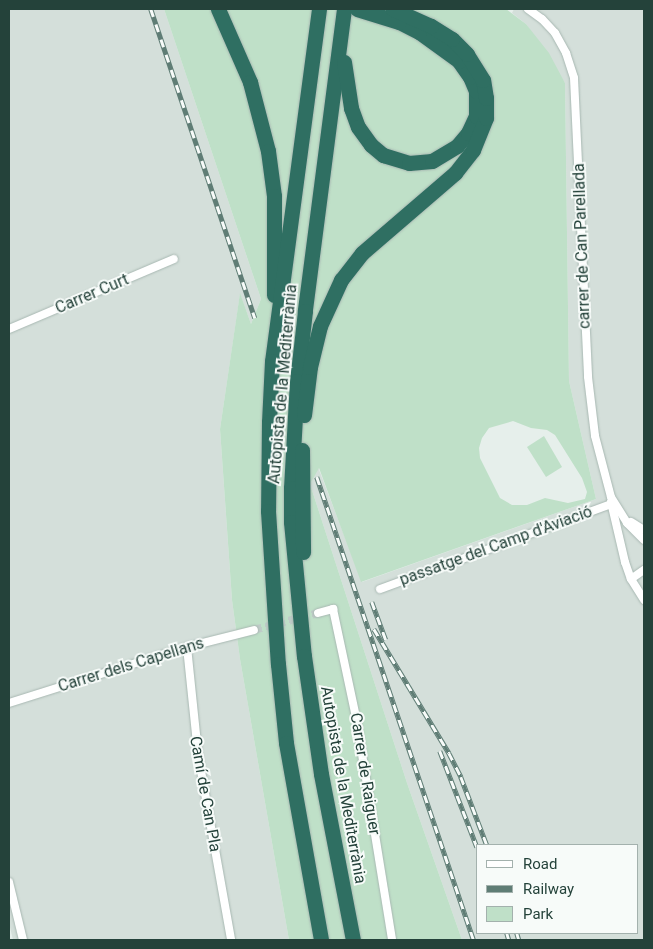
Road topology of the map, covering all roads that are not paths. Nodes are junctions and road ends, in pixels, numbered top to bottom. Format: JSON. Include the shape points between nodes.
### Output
{"nodes":[{"id":1,"x":218,"y":9,"type":"edge"},
{"id":2,"x":319,"y":9,"type":"edge"},
{"id":3,"x":393,"y":9,"type":"edge"},
{"id":4,"x":528,"y":9,"type":"edge"},
{"id":5,"x":348,"y":11,"type":"edge"},
{"id":6,"x":342,"y":41,"type":"junction"},
{"id":7,"x":174,"y":259,"type":"dead end"},
{"id":8,"x":9,"y":329,"type":"edge"},
{"id":9,"x":272,"y":361,"type":"junction"},
{"id":10,"x":611,"y":501,"type":"junction"},
{"id":11,"x":619,"y":512,"type":"junction"},
{"id":12,"x":644,"y":530,"type":"edge"},
{"id":13,"x":644,"y":540,"type":"edge"},
{"id":14,"x":644,"y":570,"type":"edge"},
{"id":15,"x":631,"y":579,"type":"junction"},
{"id":16,"x":380,"y":588,"type":"dead end"},
{"id":17,"x":644,"y":600,"type":"edge"},
{"id":18,"x":318,"y":613,"type":"tunnel mouth"},
{"id":19,"x":254,"y":630,"type":"tunnel mouth"},
{"id":20,"x":187,"y":647,"type":"junction"},
{"id":21,"x":304,"y":656,"type":"junction"},
{"id":22,"x":9,"y":703,"type":"edge"},
{"id":23,"x":9,"y":882,"type":"edge"},
{"id":24,"x":23,"y":940,"type":"edge"},
{"id":25,"x":231,"y":940,"type":"edge"},
{"id":26,"x":321,"y":940,"type":"edge"},
{"id":27,"x":352,"y":940,"type":"edge"},
{"id":28,"x":392,"y":940,"type":"edge"}],
"edges":[{"from":1,"to":9,"type":"highway","via":[[252,88],[270,161],[275,208]]},
{"from":2,"to":9,"type":"highway","name":"Autopista de la Mediterrània"},
{"from":3,"to":21,"type":"highway","via":[[431,26],[452,39],[467,54],[483,80],[486,118],[473,150],[455,173],[351,265],[333,294],[320,326],[310,367],[302,451]]},
{"from":4,"to":10,"type":"street","name":"carrer de Can Parellada","via":[[554,33],[566,53],[574,78],[588,377],[595,436]]},
{"from":5,"to":6,"type":"highway","name":"Autopista de la Mediterrània"},
{"from":5,"to":6,"type":"highway","via":[[399,22],[420,32],[451,53],[465,68],[474,83],[477,108],[472,125],[462,140],[444,155],[426,162],[401,162],[376,151],[354,119]]},
{"from":6,"to":21,"type":"highway","name":"Autopista de la Mediterrània","via":[[305,310],[292,452],[291,522]]},
{"from":7,"to":8,"type":"street","name":"Carrer Curt"},
{"from":9,"to":26,"type":"highway","name":"Autopista de la Mediterrània","via":[[268,512],[278,664],[286,742]]},
{"from":10,"to":11,"type":"street","name":"carrer de Can Parellada"},
{"from":10,"to":15,"type":"street","name":"carrer de Can Parellada","via":[[624,562]]},
{"from":10,"to":16,"type":"street","name":"passatge del Camp d'Aviació"},
{"from":11,"to":12,"type":"street","name":"carrer de Can Parellada"},
{"from":11,"to":13,"type":"street","name":"carrer de Can Parellada"},
{"from":14,"to":15,"type":"street"},
{"from":15,"to":17,"type":"street","name":"carrer de Can Parellada"},
{"from":18,"to":28,"type":"street","name":"Carrer de Raiguer","via":[[333,609],[356,717]]},
{"from":19,"to":20,"type":"street","name":"Carrer dels Capellans"},
{"from":20,"to":22,"type":"street","name":"Carrer dels Capellans"},
{"from":20,"to":25,"type":"street","name":"Camí de Can Pla","via":[[198,754]]},
{"from":21,"to":27,"type":"highway","name":"Autopista de la Mediterrània","via":[[321,774]]},
{"from":23,"to":24,"type":"street"}]}
